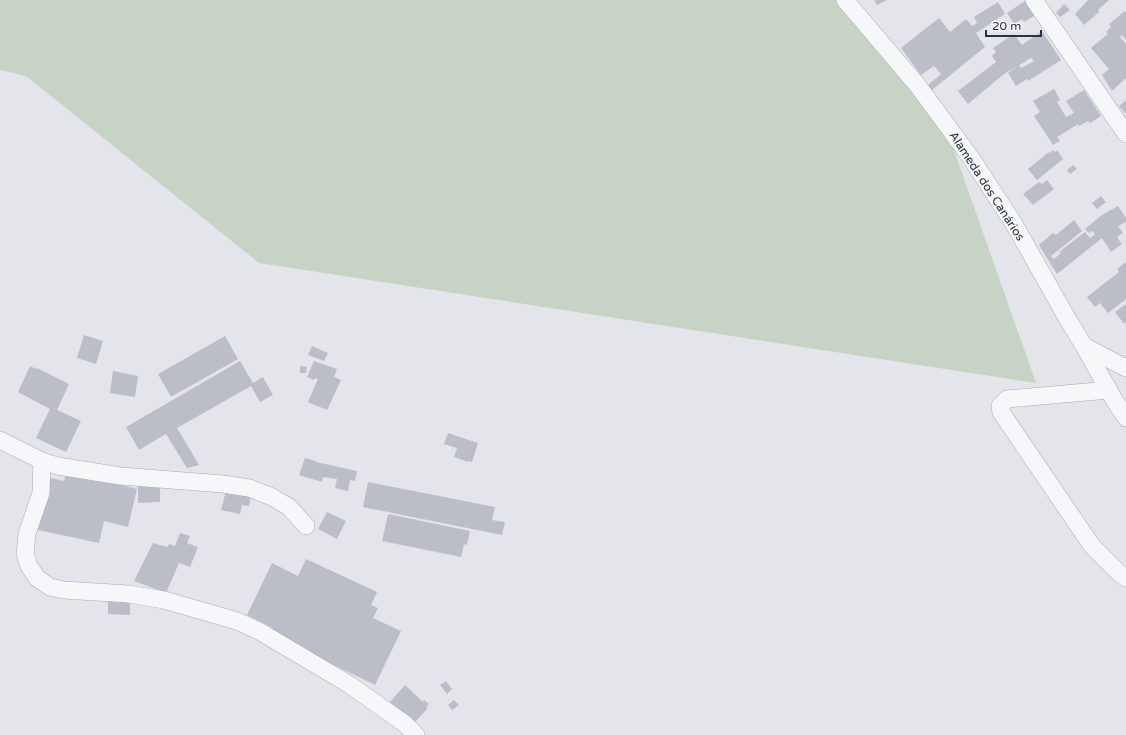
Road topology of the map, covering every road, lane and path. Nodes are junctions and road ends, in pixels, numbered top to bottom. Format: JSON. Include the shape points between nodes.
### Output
{"nodes":[{"id":1,"x":845,"y":0,"type":"edge"},
{"id":2,"x":1034,"y":0,"type":"edge"},
{"id":3,"x":1126,"y":134,"type":"edge"},
{"id":4,"x":1084,"y":346,"type":"junction"},
{"id":5,"x":1126,"y":368,"type":"edge"},
{"id":6,"x":1109,"y":390,"type":"junction"},
{"id":7,"x":1126,"y":418,"type":"edge"},
{"id":8,"x":0,"y":440,"type":"edge"},
{"id":9,"x":42,"y":461,"type":"junction"},
{"id":10,"x":306,"y":526,"type":"dead end"},
{"id":11,"x":1126,"y":578,"type":"edge"},
{"id":12,"x":416,"y":735,"type":"edge"}],
"edges":[{"from":1,"to":4,"type":"street","name":"Alameda dos Canários","via":[[893,55],[963,146],[1014,224]]},
{"from":2,"to":3,"type":"street"},
{"from":4,"to":5,"type":"street","name":"Alameda dos Canários"},
{"from":4,"to":6,"type":"street"},
{"from":6,"to":7,"type":"street"},
{"from":6,"to":11,"type":"street","via":[[1007,399],[1000,406],[1001,412],[1092,546]]},
{"from":8,"to":9,"type":"street"},
{"from":9,"to":10,"type":"street","via":[[120,476],[249,488],[289,507]]},
{"from":9,"to":12,"type":"street","via":[[41,493],[28,534],[26,554],[28,566],[37,578],[50,587],[63,590],[129,594],[164,600],[238,621],[350,685],[405,724]]}]}
